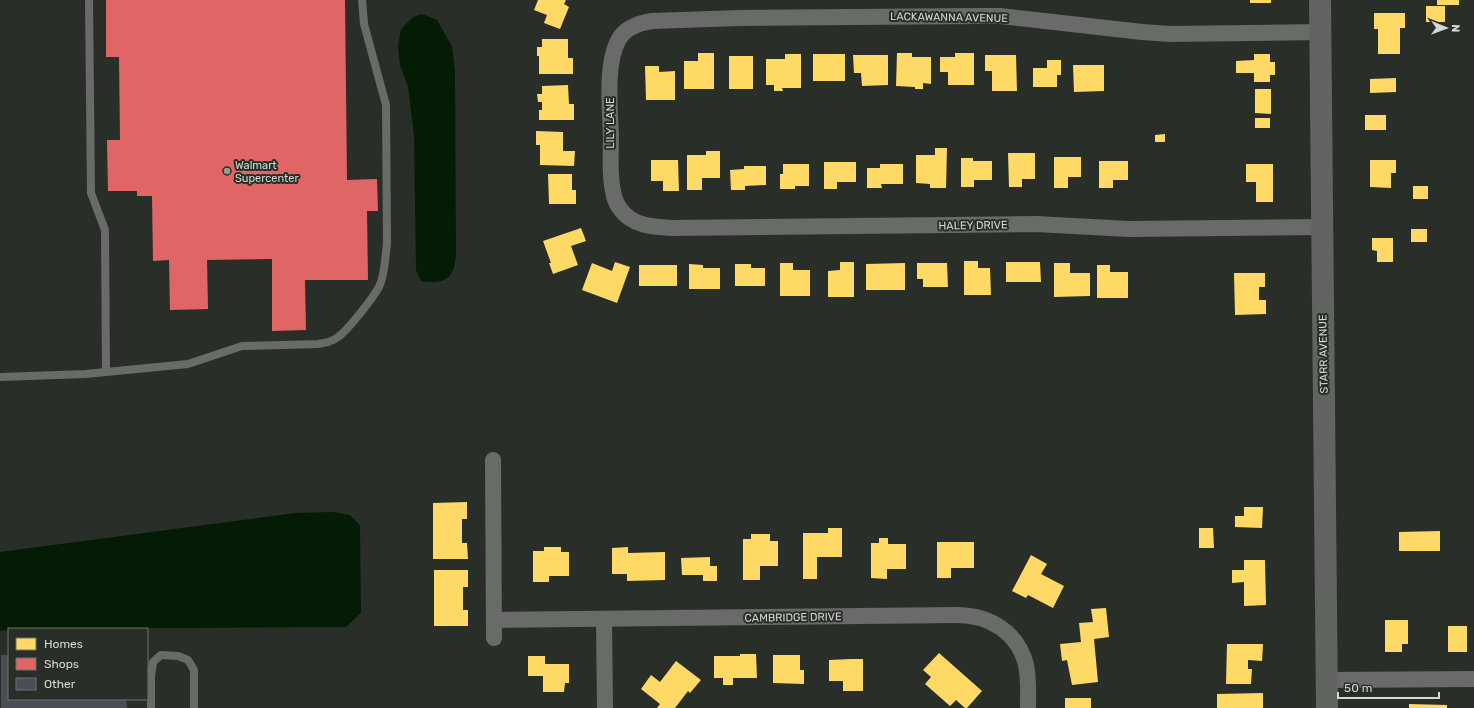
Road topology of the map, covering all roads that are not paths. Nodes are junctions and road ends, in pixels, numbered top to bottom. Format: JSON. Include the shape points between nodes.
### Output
{"nodes":[{"id":1,"x":89,"y":0,"type":"edge"},
{"id":2,"x":362,"y":0,"type":"edge"},
{"id":3,"x":1320,"y":0,"type":"edge"},
{"id":4,"x":627,"y":29,"type":"joint"},
{"id":5,"x":1320,"y":32,"type":"junction"},
{"id":6,"x":626,"y":216,"type":"joint"},
{"id":7,"x":1322,"y":228,"type":"junction"},
{"id":8,"x":106,"y":372,"type":"junction"},
{"id":9,"x":0,"y":377,"type":"edge"},
{"id":10,"x":493,"y":460,"type":"dead end"},
{"id":11,"x":604,"y":619,"type":"junction"},
{"id":12,"x":494,"y":620,"type":"junction"},
{"id":13,"x":494,"y":638,"type":"dead end"},
{"id":14,"x":1474,"y":679,"type":"edge"},
{"id":15,"x":1327,"y":680,"type":"junction"},
{"id":16,"x":151,"y":708,"type":"edge"},
{"id":17,"x":194,"y":708,"type":"edge"},
{"id":18,"x":605,"y":708,"type":"edge"},
{"id":19,"x":1028,"y":708,"type":"edge"},
{"id":20,"x":1327,"y":708,"type":"edge"}],
"edges":[{"from":1,"to":8,"type":"lane","via":[[91,193],[105,230]]},
{"from":2,"to":8,"type":"lane","via":[[364,24],[386,105],[387,244],[379,286],[346,330],[329,342],[242,346],[188,364]]},
{"from":3,"to":5,"type":"street","name":"STARR AVENUE"},
{"from":4,"to":5,"type":"street","name":"LACKAWANNA AVENUE","via":[[642,22],[671,19],[984,16],[1170,34]]},
{"from":4,"to":6,"type":"street","name":"LILY LANE","via":[[614,50],[610,78],[612,183],[616,202]]},
{"from":5,"to":7,"type":"street","name":"STARR AVENUE"},
{"from":6,"to":7,"type":"street","name":"HALEY DRIVE","via":[[641,224],[671,228],[1027,224],[1129,229]]},
{"from":7,"to":15,"type":"street","name":"STARR AVENUE"},
{"from":8,"to":9,"type":"lane"},
{"from":10,"to":12,"type":"street"},
{"from":11,"to":12,"type":"street","name":"CAMBRIDGE DRIVE"},
{"from":11,"to":18,"type":"street"},
{"from":11,"to":19,"type":"street","name":"CAMBRIDGE DRIVE","via":[[965,615],[977,617],[997,624],[1007,632],[1020,650],[1026,666]]},
{"from":12,"to":13,"type":"street"},
{"from":14,"to":15,"type":"street"},
{"from":15,"to":20,"type":"street","name":"STARR AVENUE"},
{"from":16,"to":17,"type":"lane","via":[[151,677],[154,662],[161,655],[178,656],[188,660],[194,670]]}]}
